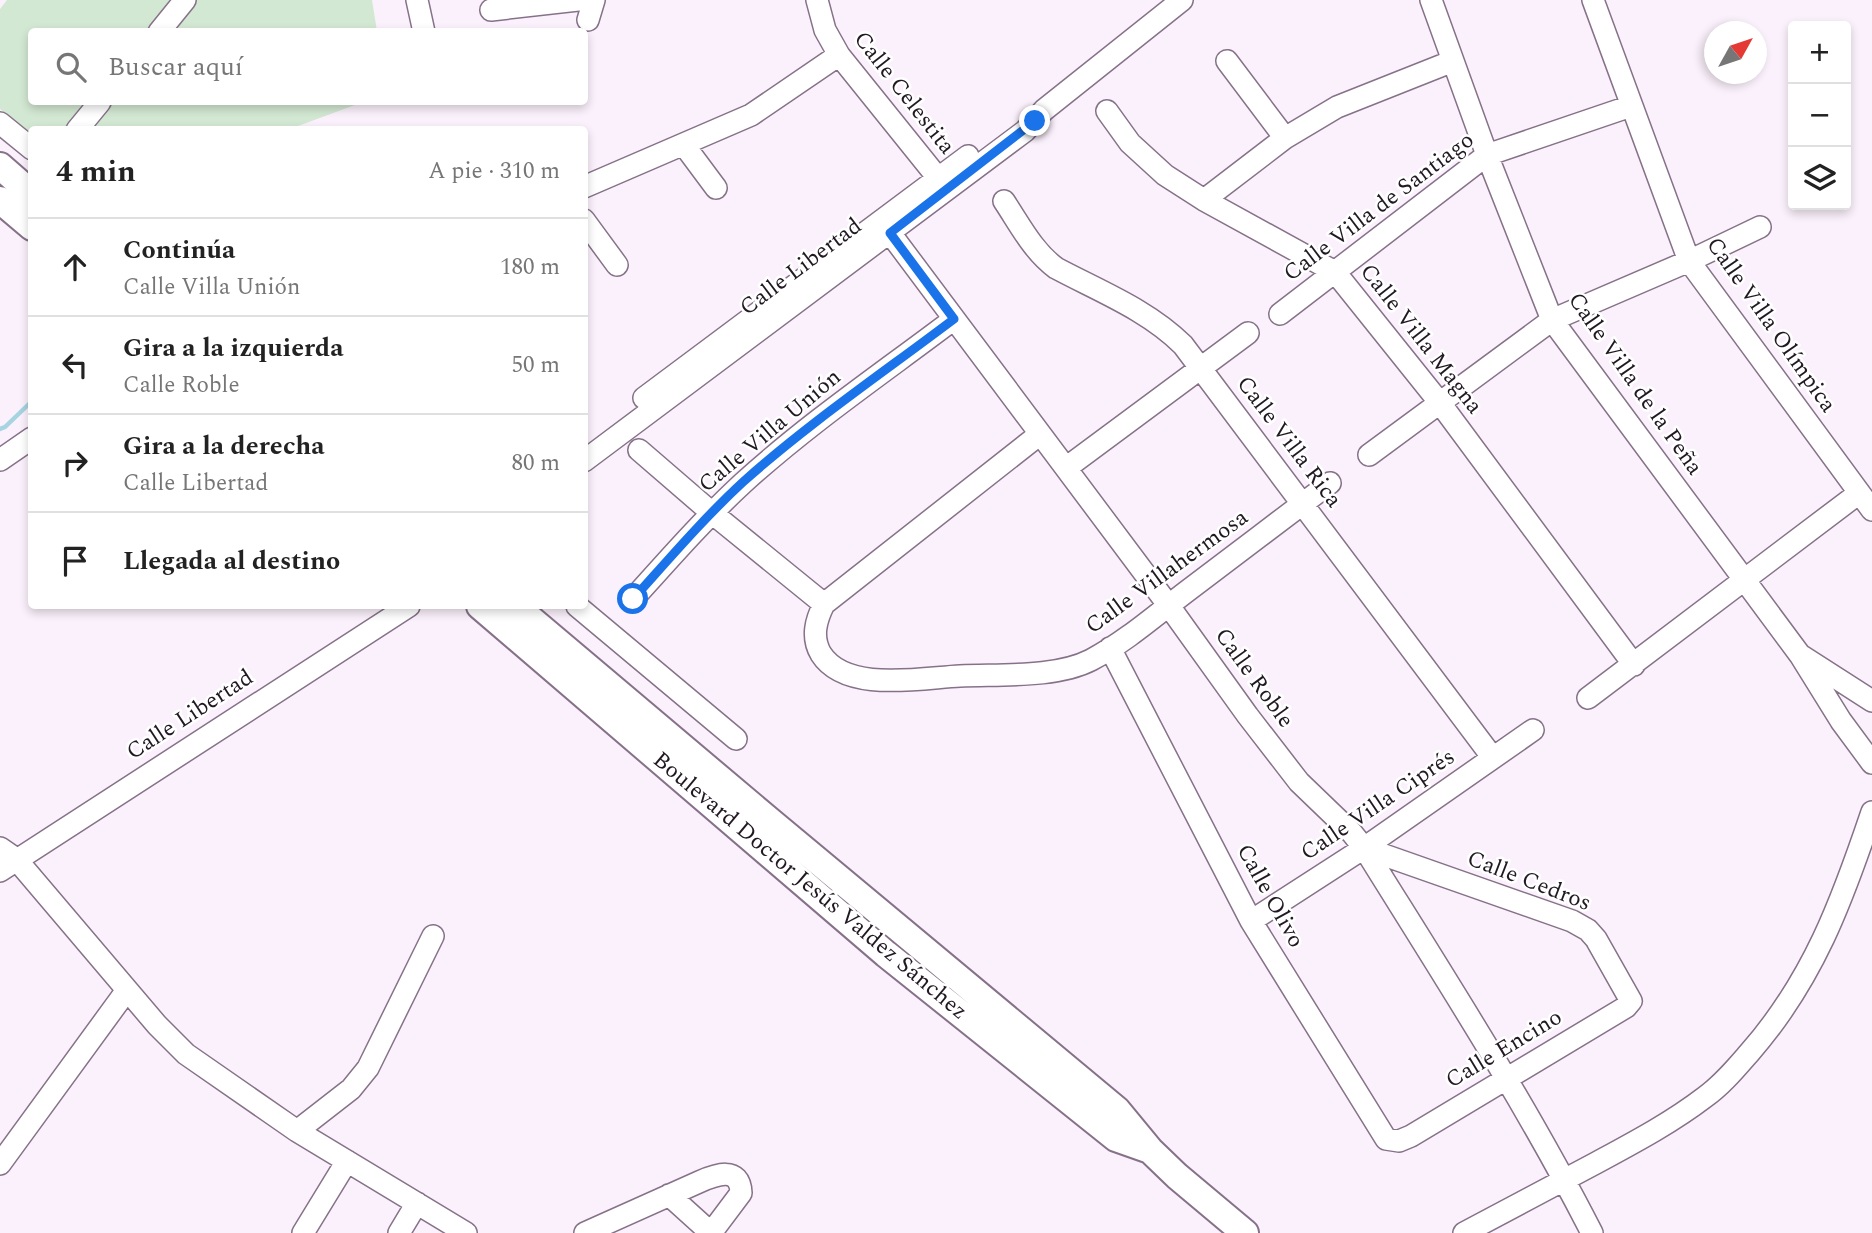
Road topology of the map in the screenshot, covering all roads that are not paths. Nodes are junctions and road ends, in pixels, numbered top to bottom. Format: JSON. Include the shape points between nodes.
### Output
{"nodes":[{"id":1,"x":185,"y":0,"type":"edge"},
{"id":2,"x":417,"y":0,"type":"edge"},
{"id":3,"x":578,"y":0,"type":"edge"},
{"id":4,"x":817,"y":0,"type":"edge"},
{"id":5,"x":1182,"y":0,"type":"edge"},
{"id":6,"x":1432,"y":0,"type":"edge"},
{"id":7,"x":1594,"y":0,"type":"edge"},
{"id":8,"x":491,"y":10,"type":"dead end"},
{"id":9,"x":162,"y":28,"type":"edge"},
{"id":10,"x":423,"y":28,"type":"edge"},
{"id":11,"x":839,"y":55,"type":"junction"},
{"id":12,"x":1227,"y":61,"type":"dead end"},
{"id":13,"x":1452,"y":61,"type":"junction"},
{"id":14,"x":98,"y":105,"type":"edge"},
{"id":15,"x":1631,"y":106,"type":"junction"},
{"id":16,"x":1044,"y":110,"type":"junction"},
{"id":17,"x":1107,"y":111,"type":"dead end"},
{"id":18,"x":0,"y":123,"type":"edge"},
{"id":19,"x":80,"y":126,"type":"edge"},
{"id":20,"x":1285,"y":138,"type":"junction"},
{"id":21,"x":684,"y":145,"type":"junction"},
{"id":22,"x":28,"y":146,"type":"edge"},
{"id":23,"x":1487,"y":155,"type":"junction"},
{"id":24,"x":0,"y":166,"type":"edge"},
{"id":25,"x":937,"y":178,"type":"junction"},
{"id":26,"x":588,"y":185,"type":"edge"},
{"id":27,"x":28,"y":187,"type":"edge"},
{"id":28,"x":716,"y":188,"type":"dead end"},
{"id":29,"x":0,"y":200,"type":"edge"},
{"id":30,"x":1204,"y":200,"type":"junction"},
{"id":31,"x":1004,"y":201,"type":"dead end"},
{"id":32,"x":28,"y":224,"type":"edge"},
{"id":33,"x":588,"y":225,"type":"edge"},
{"id":34,"x":886,"y":227,"type":"junction"},
{"id":35,"x":1760,"y":227,"type":"dead end"},
{"id":36,"x":1689,"y":261,"type":"junction"},
{"id":37,"x":617,"y":265,"type":"dead end"},
{"id":38,"x":1335,"y":272,"type":"junction"},
{"id":39,"x":1280,"y":314,"type":"dead end"},
{"id":40,"x":954,"y":319,"type":"junction"},
{"id":41,"x":1552,"y":320,"type":"junction"},
{"id":42,"x":1248,"y":333,"type":"dead end"},
{"id":43,"x":1201,"y":368,"type":"junction"},
{"id":44,"x":1440,"y":403,"type":"junction"},
{"id":45,"x":1040,"y":434,"type":"junction"},
{"id":46,"x":28,"y":441,"type":"edge"},
{"id":47,"x":588,"y":441,"type":"edge"},
{"id":48,"x":639,"y":450,"type":"dead end"},
{"id":49,"x":1369,"y":455,"type":"dead end"},
{"id":50,"x":588,"y":458,"type":"edge"},
{"id":51,"x":0,"y":460,"type":"edge"},
{"id":52,"x":1066,"y":468,"type":"junction"},
{"id":53,"x":1330,"y":483,"type":"dead end"},
{"id":54,"x":1866,"y":502,"type":"edge"},
{"id":55,"x":1302,"y":504,"type":"junction"},
{"id":56,"x":712,"y":513,"type":"junction"},
{"id":57,"x":1743,"y":579,"type":"junction"},
{"id":58,"x":633,"y":599,"type":"dead end"},
{"id":59,"x":824,"y":604,"type":"junction"},
{"id":60,"x":1169,"y":606,"type":"junction"},
{"id":61,"x":404,"y":609,"type":"edge"},
{"id":62,"x":484,"y":609,"type":"edge"},
{"id":63,"x":518,"y":609,"type":"edge"},
{"id":64,"x":582,"y":609,"type":"edge"},
{"id":65,"x":1110,"y":648,"type":"junction"},
{"id":66,"x":1800,"y":655,"type":"junction"},
{"id":67,"x":1634,"y":665,"type":"junction"},
{"id":68,"x":1588,"y":698,"type":"dead end"},
{"id":69,"x":1872,"y":701,"type":"edge"},
{"id":70,"x":1533,"y":730,"type":"dead end"},
{"id":71,"x":736,"y":739,"type":"dead end"},
{"id":72,"x":1493,"y":758,"type":"junction"},
{"id":73,"x":1872,"y":762,"type":"edge"},
{"id":74,"x":1872,"y":812,"type":"edge"},
{"id":75,"x":1364,"y":848,"type":"junction"},
{"id":76,"x":790,"y":855,"type":"junction"},
{"id":77,"x":5,"y":859,"type":"edge"},
{"id":78,"x":1251,"y":921,"type":"junction"},
{"id":79,"x":433,"y":936,"type":"dead end"},
{"id":80,"x":127,"y":990,"type":"junction"},
{"id":81,"x":1626,"y":1007,"type":"joint"},
{"id":82,"x":1506,"y":1077,"type":"junction"},
{"id":83,"x":297,"y":1131,"type":"junction"},
{"id":84,"x":1411,"y":1136,"type":"joint"},
{"id":85,"x":347,"y":1161,"type":"junction"},
{"id":86,"x":0,"y":1164,"type":"edge"},
{"id":87,"x":1565,"y":1179,"type":"junction"},
{"id":88,"x":669,"y":1195,"type":"junction"},
{"id":89,"x":417,"y":1203,"type":"junction"},
{"id":90,"x":303,"y":1233,"type":"edge"},
{"id":91,"x":400,"y":1233,"type":"edge"},
{"id":92,"x":466,"y":1233,"type":"edge"},
{"id":93,"x":584,"y":1233,"type":"edge"},
{"id":94,"x":711,"y":1233,"type":"edge"},
{"id":95,"x":1245,"y":1233,"type":"edge"},
{"id":96,"x":1464,"y":1233,"type":"edge"},
{"id":97,"x":1592,"y":1233,"type":"edge"}],
"edges":[{"from":1,"to":9,"type":"street"},
{"from":2,"to":10,"type":"street"},
{"from":3,"to":8,"type":"street"},
{"from":4,"to":11,"type":"street","name":"Calle Celestita","via":[[825,30]]},
{"from":5,"to":16,"type":"street","name":"Calle Libertad"},
{"from":6,"to":13,"type":"street","name":"Calle Villa de la Peña"},
{"from":7,"to":15,"type":"street","name":"Calle Villa Olímpica"},
{"from":11,"to":21,"type":"street","via":[[751,115]]},
{"from":11,"to":25,"type":"street","name":"Calle Celestita"},
{"from":12,"to":20,"type":"street"},
{"from":13,"to":20,"type":"street","via":[[1337,107]]},
{"from":13,"to":23,"type":"street","name":"Calle Villa de la Peña"},
{"from":14,"to":19,"type":"street"},
{"from":15,"to":23,"type":"street","name":"Calle Villa de Santiago"},
{"from":15,"to":36,"type":"street","name":"Calle Villa Olímpica"},
{"from":16,"to":25,"type":"street","name":"Calle Libertad","via":[[1027,114]]},
{"from":16,"to":34,"type":"street","name":"Calle Libertad","via":[[1025,131]]},
{"from":17,"to":30,"type":"street","name":"Calle Villa Magna","via":[[1143,158]]},
{"from":18,"to":22,"type":"street"},
{"from":20,"to":30,"type":"street"},
{"from":21,"to":26,"type":"street"},
{"from":21,"to":28,"type":"street"},
{"from":23,"to":38,"type":"street","name":"Calle Villa de Santiago"},
{"from":23,"to":41,"type":"street","name":"Calle Villa de la Peña"},
{"from":24,"to":27,"type":"main road"},
{"from":25,"to":34,"type":"street","name":"Calle Libertad"},
{"from":29,"to":32,"type":"main road"},
{"from":30,"to":38,"type":"street","name":"Calle Villa Magna"},
{"from":31,"to":43,"type":"street","name":"Calle Villa Rica","via":[[1045,260],[1148,316],[1168,330]]},
{"from":33,"to":37,"type":"street"},
{"from":34,"to":40,"type":"street","name":"Calle Roble"},
{"from":34,"to":47,"type":"street","name":"Calle Libertad"},
{"from":34,"to":50,"type":"street","name":"Calle Libertad"},
{"from":35,"to":36,"type":"street"},
{"from":36,"to":41,"type":"street"},
{"from":36,"to":54,"type":"street","name":"Calle Villa Olímpica"},
{"from":38,"to":39,"type":"street","name":"Calle Villa de Santiago"},
{"from":38,"to":44,"type":"street","name":"Calle Villa Magna"},
{"from":40,"to":45,"type":"street","name":"Calle Roble"},
{"from":40,"to":56,"type":"street","name":"Calle Villa Unión","via":[[779,452]]},
{"from":41,"to":44,"type":"street"},
{"from":41,"to":57,"type":"street","name":"Calle Villa de la Peña"},
{"from":42,"to":43,"type":"street"},
{"from":43,"to":52,"type":"street"},
{"from":43,"to":55,"type":"street","name":"Calle Villa Rica"},
{"from":44,"to":49,"type":"street"},
{"from":44,"to":67,"type":"street","name":"Calle Villa Magna"},
{"from":45,"to":52,"type":"street","name":"Calle Roble"},
{"from":45,"to":59,"type":"street"},
{"from":46,"to":51,"type":"street"},
{"from":48,"to":56,"type":"street"},
{"from":52,"to":60,"type":"street","name":"Calle Roble"},
{"from":53,"to":55,"type":"street","name":"Calle Villahermosa"},
{"from":54,"to":57,"type":"street"},
{"from":55,"to":60,"type":"street","name":"Calle Villahermosa"},
{"from":55,"to":72,"type":"street","name":"Calle Villa Rica"},
{"from":56,"to":58,"type":"street","name":"Calle Villa Unión"},
{"from":56,"to":59,"type":"street"},
{"from":57,"to":66,"type":"street","name":"Calle Villa de la Peña"},
{"from":57,"to":67,"type":"street"},
{"from":59,"to":65,"type":"street","name":"Calle Villahermosa","via":[[815,631],[818,649],[832,668],[864,680],[1054,670],[1080,665]]},
{"from":60,"to":65,"type":"street","name":"Calle Villahermosa"},
{"from":60,"to":75,"type":"street","name":"Calle Roble","via":[[1299,782]]},
{"from":61,"to":77,"type":"street","name":"Calle Libertad"},
{"from":62,"to":76,"type":"main road","name":"Boulevard Doctor Jesús Valdez Sánchez"},
{"from":63,"to":76,"type":"main road","name":"Boulevard Doctor Jesús Valdez Sánchez"},
{"from":64,"to":71,"type":"street"},
{"from":65,"to":78,"type":"street","name":"Calle Olivo"},
{"from":66,"to":69,"type":"street","name":"Calle Villa de la Peña"},
{"from":66,"to":73,"type":"street","name":"Calle Villa de la Peña"},
{"from":67,"to":68,"type":"street"},
{"from":70,"to":72,"type":"street","name":"Calle Villa Ciprés"},
{"from":72,"to":75,"type":"street","name":"Calle Villa Ciprés"},
{"from":74,"to":87,"type":"street","via":[[1826,936],[1802,981],[1762,1038],[1708,1096],[1664,1126]]},
{"from":75,"to":78,"type":"street","name":"Calle Villa Ciprés"},
{"from":75,"to":81,"type":"street","name":"Calle Cedros","via":[[1588,930],[1631,997]]},
{"from":75,"to":82,"type":"street","name":"Calle Roble"},
{"from":76,"to":95,"type":"main road","name":"Boulevard Doctor Jesús Valdez Sánchez","via":[[1117,1110],[1150,1150]]},
{"from":77,"to":80,"type":"street"},
{"from":78,"to":84,"type":"street","name":"Calle Olivo","via":[[1380,1131],[1393,1142]]},
{"from":79,"to":83,"type":"street","via":[[369,1068],[351,1089]]},
{"from":80,"to":83,"type":"street","via":[[194,1060]]},
{"from":80,"to":86,"type":"street"},
{"from":81,"to":82,"type":"street","name":"Calle Encino"},
{"from":82,"to":84,"type":"street","name":"Calle Encino"},
{"from":82,"to":87,"type":"street","name":"Calle Roble"},
{"from":83,"to":85,"type":"street"},
{"from":85,"to":89,"type":"street"},
{"from":85,"to":90,"type":"street"},
{"from":87,"to":96,"type":"street"},
{"from":87,"to":97,"type":"street","name":"Calle Roble"},
{"from":88,"to":93,"type":"street"},
{"from":88,"to":94,"type":"street"},
{"from":88,"to":94,"type":"street","via":[[715,1175],[736,1179],[742,1188],[740,1197]]},
{"from":89,"to":91,"type":"street"},
{"from":89,"to":92,"type":"street"}]}
